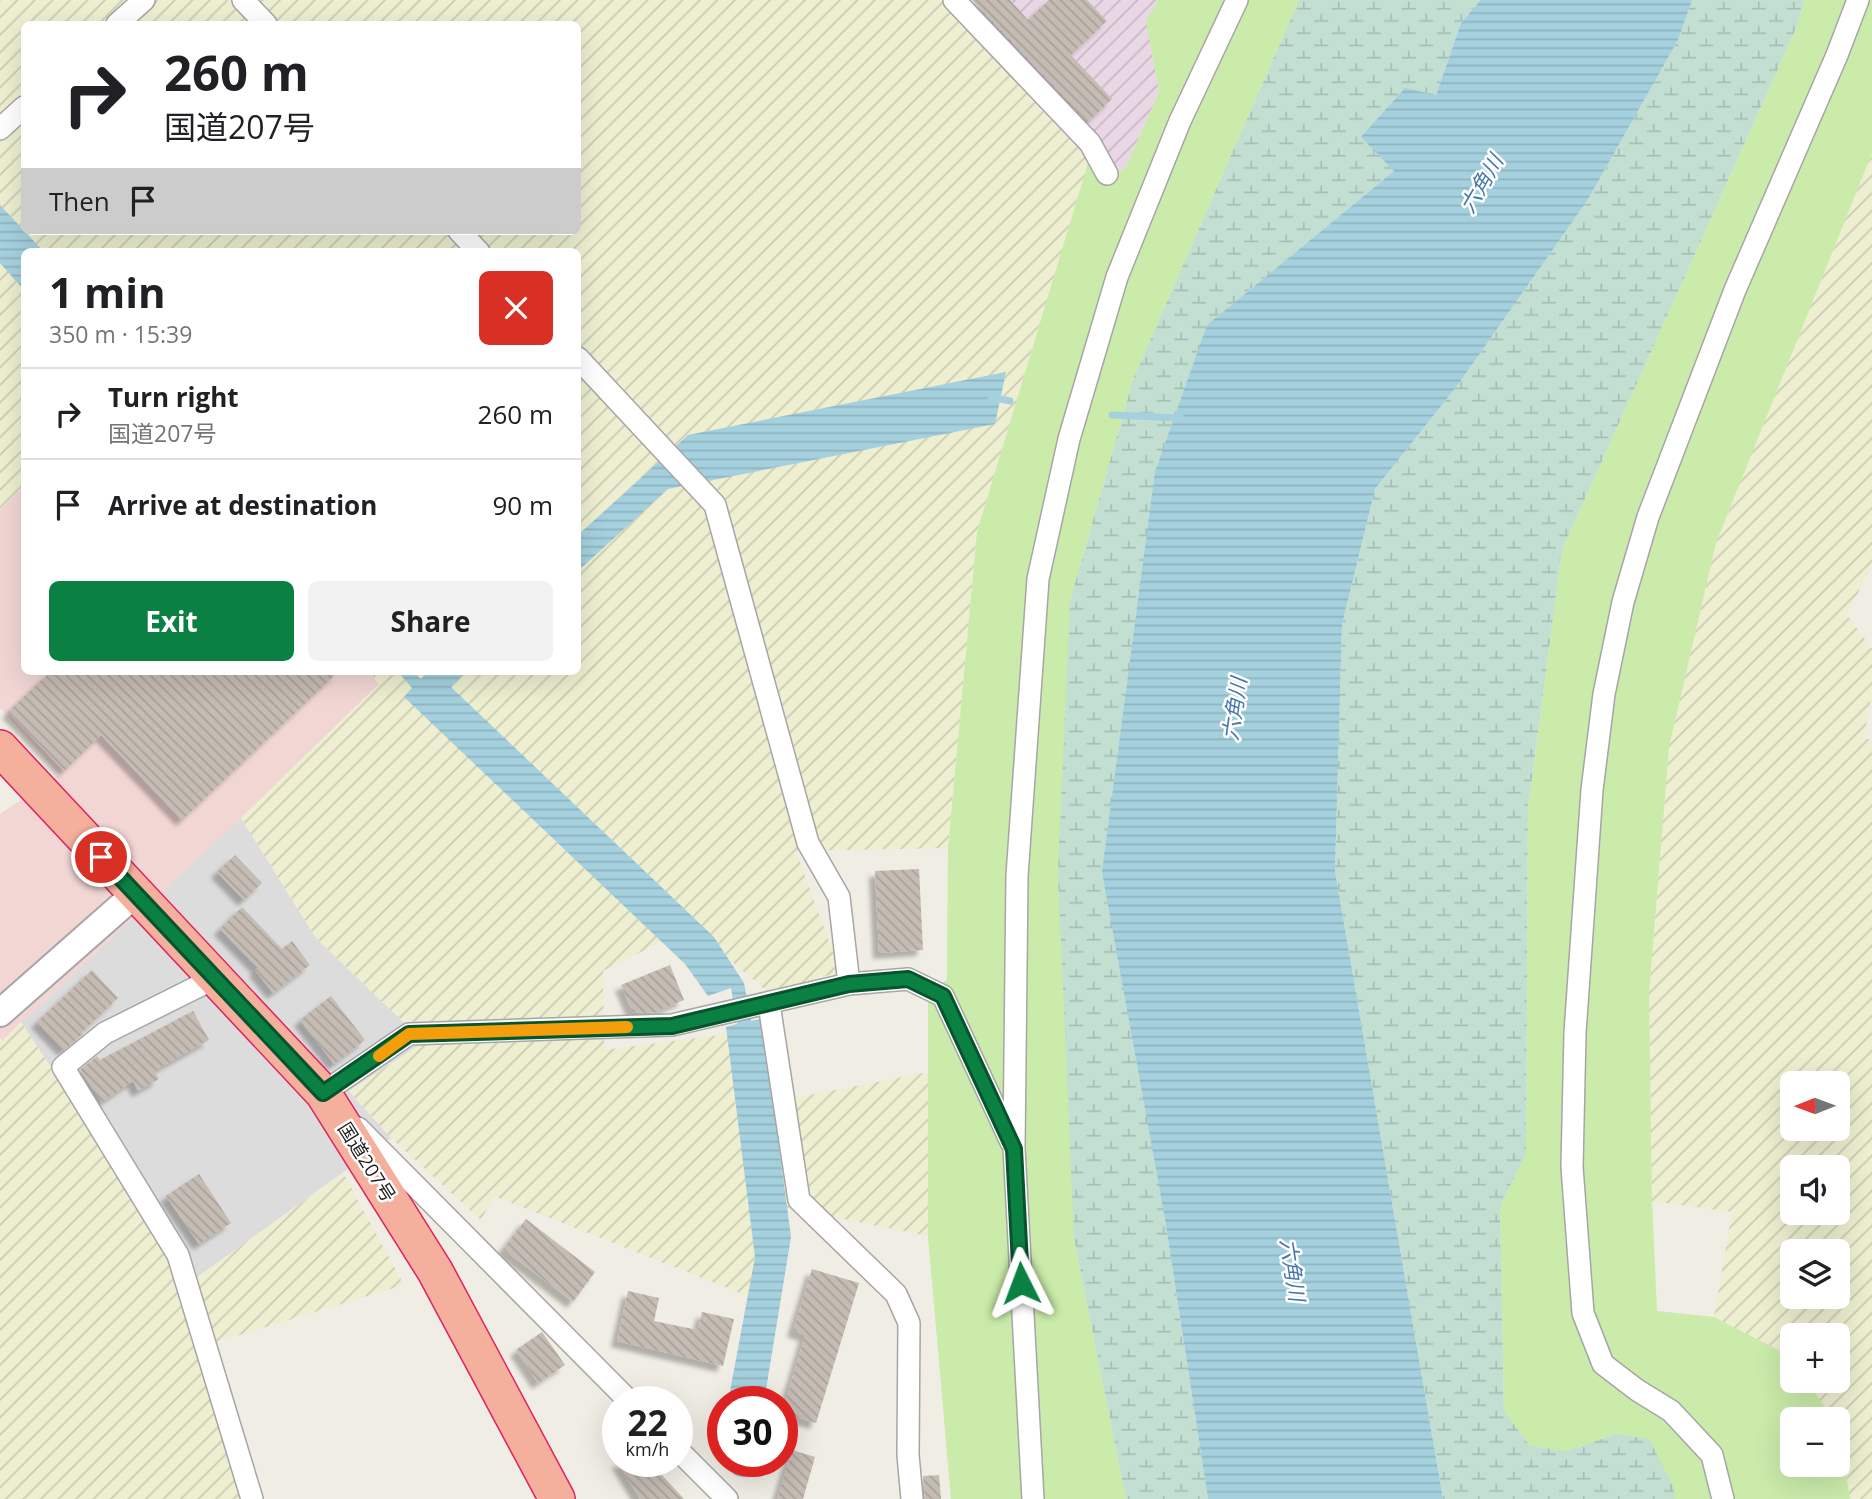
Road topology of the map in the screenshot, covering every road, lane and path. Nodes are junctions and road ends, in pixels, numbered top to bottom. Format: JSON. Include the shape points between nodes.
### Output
{"nodes":[{"id":1,"x":144,"y":0,"type":"edge"},
{"id":2,"x":243,"y":0,"type":"edge"},
{"id":3,"x":954,"y":0,"type":"edge"},
{"id":4,"x":1237,"y":0,"type":"edge"},
{"id":5,"x":1858,"y":0,"type":"edge"},
{"id":6,"x":120,"y":21,"type":"edge"},
{"id":7,"x":263,"y":21,"type":"edge"},
{"id":8,"x":21,"y":110,"type":"edge"},
{"id":9,"x":0,"y":129,"type":"edge"},
{"id":10,"x":1107,"y":174,"type":"dead end"},
{"id":11,"x":463,"y":235,"type":"edge"},
{"id":12,"x":475,"y":248,"type":"edge"},
{"id":13,"x":581,"y":361,"type":"edge"},
{"id":14,"x":0,"y":748,"type":"edge"},
{"id":15,"x":135,"y":894,"type":"junction"},
{"id":16,"x":215,"y":978,"type":"junction"},
{"id":17,"x":849,"y":984,"type":"junction"},
{"id":18,"x":751,"y":1008,"type":"junction"},
{"id":19,"x":0,"y":1013,"type":"edge"},
{"id":20,"x":323,"y":1093,"type":"junction"},
{"id":21,"x":1014,"y":1149,"type":"junction"},
{"id":22,"x":615,"y":1386,"type":"edge"},
{"id":23,"x":693,"y":1465,"type":"edge"},
{"id":24,"x":252,"y":1499,"type":"edge"},
{"id":25,"x":557,"y":1499,"type":"edge"},
{"id":26,"x":727,"y":1499,"type":"edge"},
{"id":27,"x":912,"y":1499,"type":"edge"},
{"id":28,"x":1033,"y":1499,"type":"edge"},
{"id":29,"x":1723,"y":1499,"type":"edge"}],
"edges":[{"from":1,"to":6,"type":"street"},
{"from":2,"to":7,"type":"street"},
{"from":3,"to":10,"type":"street","via":[[1090,143]]},
{"from":4,"to":21,"type":"street","via":[[1180,121],[1117,277],[1069,439],[1038,579],[1017,876]]},
{"from":5,"to":29,"type":"street","via":[[1735,290],[1648,517],[1623,602],[1604,694],[1592,790],[1575,1033],[1572,1167],[1583,1313],[1604,1364],[1671,1411],[1712,1455]]},
{"from":8,"to":9,"type":"street"},
{"from":11,"to":12,"type":"street"},
{"from":13,"to":17,"type":"street","via":[[715,505],[808,843],[839,897]]},
{"from":14,"to":15,"type":"highway","name":"国道207号"},
{"from":15,"to":16,"type":"highway","name":"国道207号"},
{"from":15,"to":19,"type":"street"},
{"from":16,"to":20,"type":"highway","name":"国道207号"},
{"from":16,"to":24,"type":"street","via":[[105,1033],[63,1067],[178,1255]]},
{"from":17,"to":18,"type":"street"},
{"from":17,"to":21,"type":"street","via":[[908,979],[943,996]]},
{"from":18,"to":20,"type":"street","via":[[672,1026],[409,1034]]},
{"from":18,"to":27,"type":"street","via":[[799,1200],[896,1294],[909,1323]]},
{"from":20,"to":22,"type":"street"},
{"from":20,"to":25,"type":"highway","name":"国道207号","via":[[435,1271]]},
{"from":21,"to":28,"type":"street"},
{"from":23,"to":26,"type":"street"}]}
